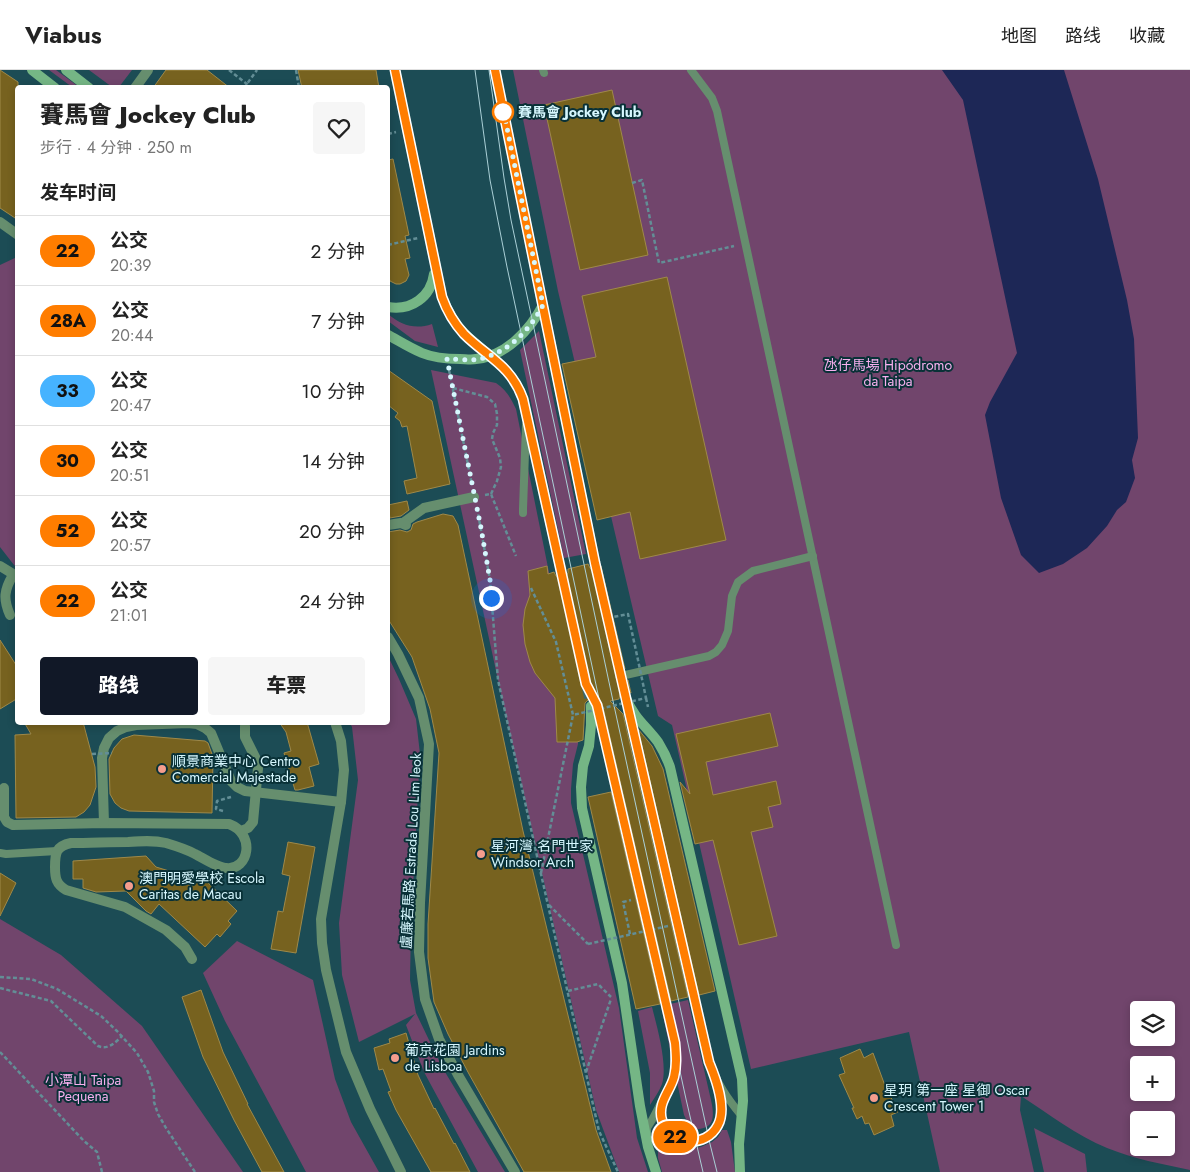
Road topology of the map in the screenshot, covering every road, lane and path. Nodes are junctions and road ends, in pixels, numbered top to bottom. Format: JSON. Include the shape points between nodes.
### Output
{"nodes":[{"id":1,"x":32,"y":70,"type":"edge"},
{"id":2,"x":66,"y":70,"type":"edge"},
{"id":3,"x":148,"y":70,"type":"edge"},
{"id":4,"x":229,"y":70,"type":"edge"},
{"id":5,"x":257,"y":70,"type":"edge"},
{"id":6,"x":296,"y":70,"type":"edge"},
{"id":7,"x":495,"y":70,"type":"edge"},
{"id":8,"x":690,"y":70,"type":"edge"},
{"id":9,"x":396,"y":72,"type":"edge"},
{"id":10,"x":247,"y":84,"type":"joint"},
{"id":11,"x":51,"y":85,"type":"edge"},
{"id":12,"x":86,"y":85,"type":"edge"},
{"id":13,"x":137,"y":85,"type":"edge"},
{"id":14,"x":298,"y":85,"type":"edge"},
{"id":15,"x":632,"y":183,"type":"dead end"},
{"id":16,"x":0,"y":222,"type":"edge"},
{"id":17,"x":15,"y":233,"type":"edge"},
{"id":18,"x":429,"y":236,"type":"junction"},
{"id":19,"x":746,"y":243,"type":"junction"},
{"id":20,"x":390,"y":245,"type":"edge"},
{"id":21,"x":434,"y":263,"type":"junction"},
{"id":22,"x":543,"y":305,"type":"junction"},
{"id":23,"x":390,"y":306,"type":"edge"},
{"id":24,"x":390,"y":336,"type":"edge"},
{"id":25,"x":490,"y":355,"type":"junction"},
{"id":26,"x":447,"y":359,"type":"junction"},
{"id":27,"x":453,"y":388,"type":"junction"},
{"id":28,"x":526,"y":413,"type":"junction"},
{"id":29,"x":491,"y":494,"type":"junction"},
{"id":30,"x":474,"y":497,"type":"junction"},
{"id":31,"x":524,"y":513,"type":"dead end"},
{"id":32,"x":390,"y":525,"type":"edge"},
{"id":33,"x":516,"y":556,"type":"dead end"},
{"id":34,"x":813,"y":556,"type":"junction"},
{"id":35,"x":595,"y":563,"type":"tunnel mouth"},
{"id":36,"x":0,"y":566,"type":"edge"},
{"id":37,"x":561,"y":571,"type":"tunnel mouth"},
{"id":38,"x":15,"y":576,"type":"edge"},
{"id":39,"x":531,"y":588,"type":"dead end"},
{"id":40,"x":0,"y":599,"type":"edge"},
{"id":41,"x":10,"y":615,"type":"junction"},
{"id":42,"x":608,"y":618,"type":"dead end"},
{"id":43,"x":15,"y":620,"type":"edge"},
{"id":44,"x":390,"y":640,"type":"edge"},
{"id":45,"x":621,"y":676,"type":"dead end"},
{"id":46,"x":626,"y":698,"type":"joint"},
{"id":47,"x":646,"y":698,"type":"junction"},
{"id":48,"x":595,"y":707,"type":"junction"},
{"id":49,"x":648,"y":707,"type":"dead end"},
{"id":50,"x":573,"y":715,"type":"junction"},
{"id":51,"x":136,"y":725,"type":"edge"},
{"id":52,"x":207,"y":725,"type":"edge"},
{"id":53,"x":336,"y":725,"type":"edge"},
{"id":54,"x":245,"y":726,"type":"dead end"},
{"id":55,"x":112,"y":753,"type":"dead end"},
{"id":56,"x":92,"y":754,"type":"dead end"},
{"id":57,"x":4,"y":788,"type":"dead end"},
{"id":58,"x":231,"y":797,"type":"dead end"},
{"id":59,"x":341,"y":802,"type":"junction"},
{"id":60,"x":230,"y":812,"type":"dead end"},
{"id":61,"x":104,"y":823,"type":"junction"},
{"id":62,"x":241,"y":831,"type":"junction"},
{"id":63,"x":57,"y":851,"type":"junction"},
{"id":64,"x":0,"y":853,"type":"edge"},
{"id":65,"x":541,"y":874,"type":"junction"},
{"id":66,"x":623,"y":902,"type":"dead end"},
{"id":67,"x":548,"y":904,"type":"junction"},
{"id":68,"x":668,"y":926,"type":"dead end"},
{"id":69,"x":645,"y":931,"type":"junction"},
{"id":70,"x":630,"y":934,"type":"junction"},
{"id":71,"x":896,"y":945,"type":"dead end"},
{"id":72,"x":192,"y":959,"type":"dead end"},
{"id":73,"x":0,"y":977,"type":"edge"},
{"id":74,"x":0,"y":988,"type":"edge"},
{"id":75,"x":568,"y":991,"type":"junction"},
{"id":76,"x":122,"y":1036,"type":"junction"},
{"id":77,"x":0,"y":1052,"type":"edge"},
{"id":78,"x":586,"y":1072,"type":"junction"},
{"id":79,"x":717,"y":1081,"type":"junction"},
{"id":80,"x":662,"y":1101,"type":"junction"},
{"id":81,"x":741,"y":1115,"type":"junction"},
{"id":82,"x":646,"y":1138,"type":"junction"},
{"id":83,"x":102,"y":1172,"type":"edge"},
{"id":84,"x":195,"y":1172,"type":"edge"},
{"id":85,"x":401,"y":1172,"type":"edge"},
{"id":86,"x":515,"y":1172,"type":"edge"},
{"id":87,"x":618,"y":1172,"type":"edge"},
{"id":88,"x":656,"y":1172,"type":"edge"},
{"id":89,"x":740,"y":1172,"type":"edge"}],
"edges":[{"from":1,"to":11,"type":"main road"},
{"from":2,"to":12,"type":"main road"},
{"from":3,"to":13,"type":"street"},
{"from":4,"to":10,"type":"path"},
{"from":5,"to":10,"type":"path"},
{"from":6,"to":14,"type":"path"},
{"from":7,"to":22,"type":"main road"},
{"from":8,"to":19,"type":"lane","via":[[712,98],[717,111]]},
{"from":9,"to":18,"type":"main road"},
{"from":15,"to":19,"type":"path","via":[[642,180],[660,264]]},
{"from":16,"to":17,"type":"street"},
{"from":18,"to":20,"type":"path"},
{"from":18,"to":21,"type":"main road"},
{"from":19,"to":34,"type":"lane"},
{"from":21,"to":23,"type":"main road","via":[[433,281],[423,298],[406,307]]},
{"from":21,"to":25,"type":"main road","via":[[448,312],[462,332]]},
{"from":22,"to":25,"type":"main road","via":[[520,337]]},
{"from":22,"to":35,"type":"main road"},
{"from":24,"to":26,"type":"main road","via":[[422,353]]},
{"from":25,"to":26,"type":"main road","via":[[476,359]]},
{"from":25,"to":28,"type":"main road","via":[[517,384]]},
{"from":26,"to":27,"type":"path"},
{"from":27,"to":29,"type":"path","via":[[488,397],[495,404],[497,424],[492,439],[501,467]]},
{"from":27,"to":30,"type":"path"},
{"from":28,"to":31,"type":"lane"},
{"from":28,"to":37,"type":"main road"},
{"from":29,"to":30,"type":"path"},
{"from":29,"to":33,"type":"path"},
{"from":30,"to":32,"type":"street","via":[[424,508],[404,524]]},
{"from":30,"to":65,"type":"path","via":[[490,580],[498,680]]},
{"from":34,"to":45,"type":"lane","via":[[753,571],[738,582],[732,596],[728,630],[716,652]]},
{"from":34,"to":71,"type":"lane"},
{"from":36,"to":38,"type":"street"},
{"from":38,"to":41,"type":"street","via":[[5,594]]},
{"from":39,"to":50,"type":"path","bridge":true,"via":[[556,642]]},
{"from":40,"to":41,"type":"street"},
{"from":41,"to":43,"type":"street"},
{"from":42,"to":47,"type":"path","bridge":true,"via":[[628,614]]},
{"from":44,"to":86,"type":"street","name":"盧廉若馬路 Estrada Lou Lim Ieok","via":[[419,698],[429,744],[419,952],[425,999],[439,1039]]},
{"from":46,"to":79,"type":"lane","via":[[709,1062]]},
{"from":46,"to":81,"type":"main road","via":[[638,720],[658,742],[670,767],[742,1080]]},
{"from":47,"to":48,"type":"path","bridge":true},
{"from":47,"to":49,"type":"path"},
{"from":48,"to":50,"type":"path","bridge":true},
{"from":48,"to":69,"type":"path","bridge":true},
{"from":48,"to":80,"type":"lane","via":[[675,1043],[677,1064]]},
{"from":48,"to":82,"type":"main road","via":[[583,766],[582,808],[622,983]]},
{"from":50,"to":65,"type":"path"},
{"from":51,"to":61,"type":"street","via":[[117,731],[104,748]]},
{"from":52,"to":59,"type":"street","via":[[231,781],[238,787],[245,791]]},
{"from":53,"to":59,"type":"street","via":[[344,770]]},
{"from":54,"to":62,"type":"street","bridge":true,"via":[[245,737],[258,768],[253,822]]},
{"from":55,"to":56,"type":"path","bridge":true},
{"from":57,"to":61,"type":"street","via":[[4,817],[10,824]]},
{"from":58,"to":60,"type":"path","via":[[217,801],[216,809]]},
{"from":59,"to":85,"type":"street","via":[[321,919],[326,970],[346,1052]]},
{"from":61,"to":62,"type":"street","via":[[229,824]]},
{"from":62,"to":63,"type":"street","via":[[247,844],[245,857],[237,866],[224,869],[193,852],[154,841],[70,843]]},
{"from":63,"to":64,"type":"lane"},
{"from":63,"to":72,"type":"street","via":[[54,876],[61,887],[125,907],[150,920],[185,947]]},
{"from":65,"to":67,"type":"path"},
{"from":66,"to":70,"type":"path"},
{"from":67,"to":70,"type":"path","bridge":true,"via":[[588,944]]},
{"from":67,"to":75,"type":"path"},
{"from":68,"to":69,"type":"path","bridge":true},
{"from":69,"to":70,"type":"path","bridge":true},
{"from":73,"to":76,"type":"path","via":[[30,979],[56,989],[101,1016]]},
{"from":74,"to":76,"type":"path","via":[[51,1001],[103,1048]]},
{"from":75,"to":78,"type":"path"},
{"from":75,"to":78,"type":"path","via":[[598,984],[612,998]]},
{"from":76,"to":84,"type":"path","via":[[148,1072],[158,1114]]},
{"from":77,"to":83,"type":"path","via":[[97,1152]]},
{"from":78,"to":87,"type":"path","via":[[599,1131]]},
{"from":79,"to":80,"type":"lane","via":[[721,1115],[712,1134],[703,1140],[682,1141],[673,1136],[662,1120]]},
{"from":79,"to":81,"type":"lane"},
{"from":80,"to":82,"type":"lane"},
{"from":81,"to":89,"type":"main road"},
{"from":82,"to":88,"type":"main road"}]}
